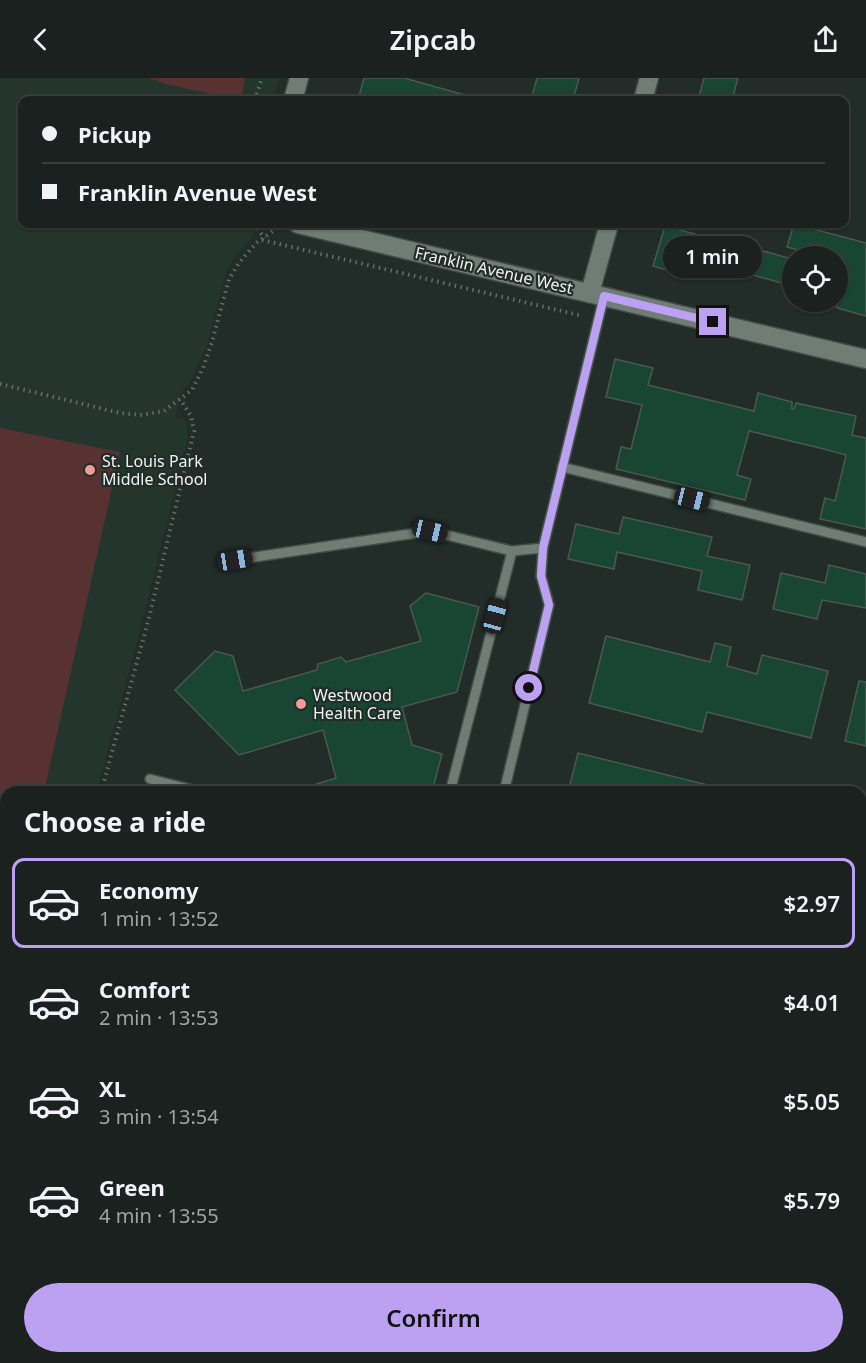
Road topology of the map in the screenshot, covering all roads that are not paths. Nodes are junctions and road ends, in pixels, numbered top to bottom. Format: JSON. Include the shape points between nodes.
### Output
{"nodes":[{"id":1,"x":299,"y":78,"type":"edge"},
{"id":2,"x":649,"y":78,"type":"edge"},
{"id":3,"x":294,"y":96,"type":"edge"},
{"id":4,"x":644,"y":96,"type":"edge"},
{"id":5,"x":315,"y":228,"type":"edge"},
{"id":6,"x":608,"y":228,"type":"edge"},
{"id":7,"x":597,"y":294,"type":"junction"},
{"id":8,"x":866,"y":359,"type":"edge"},
{"id":9,"x":562,"y":467,"type":"junction"},
{"id":10,"x":866,"y":542,"type":"edge"},
{"id":11,"x":543,"y":548,"type":"junction"},
{"id":12,"x":512,"y":550,"type":"junction"},
{"id":13,"x":235,"y":560,"type":"dead end"},
{"id":14,"x":150,"y":779,"type":"dead end"},
{"id":15,"x":177,"y":786,"type":"edge"},
{"id":16,"x":452,"y":786,"type":"edge"},
{"id":17,"x":505,"y":786,"type":"edge"}],
"edges":[{"from":1,"to":3,"type":"street"},
{"from":2,"to":4,"type":"street"},
{"from":5,"to":7,"type":"street","name":"Franklin Avenue West"},
{"from":6,"to":7,"type":"street"},
{"from":7,"to":8,"type":"street","name":"Franklin Avenue West"},
{"from":7,"to":9,"type":"lane"},
{"from":9,"to":10,"type":"lane"},
{"from":9,"to":11,"type":"lane"},
{"from":11,"to":12,"type":"lane"},
{"from":11,"to":17,"type":"lane","via":[[541,576],[549,605]]},
{"from":12,"to":13,"type":"lane","via":[[430,531]]},
{"from":12,"to":16,"type":"lane"},
{"from":14,"to":15,"type":"lane"}]}
